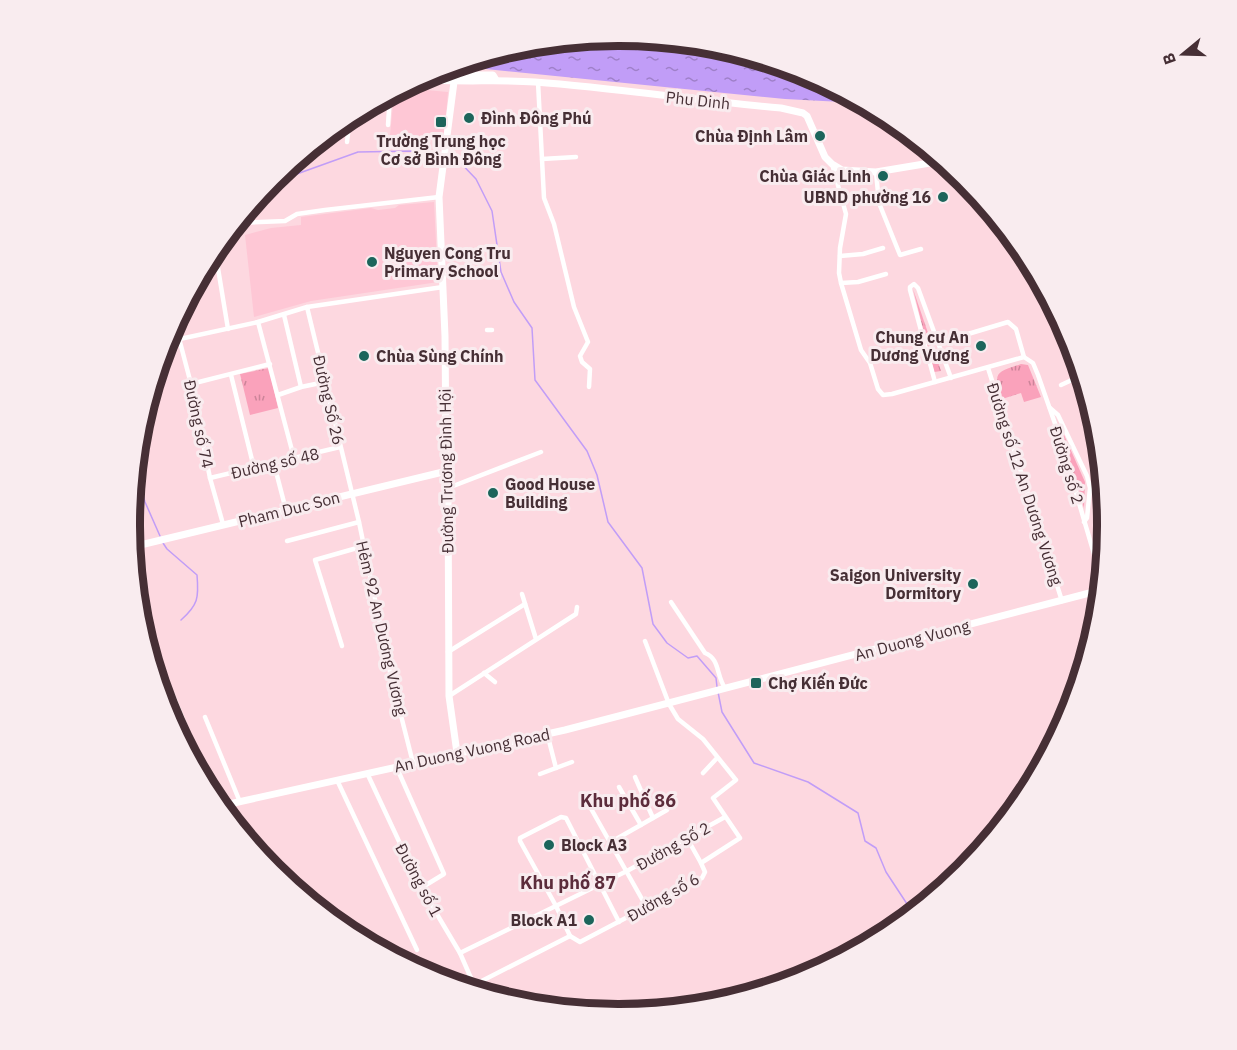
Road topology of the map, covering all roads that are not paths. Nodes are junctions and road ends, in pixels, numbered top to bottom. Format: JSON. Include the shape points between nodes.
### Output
{"nodes":[{"id":1,"x":457,"y":75,"type":"edge"},
{"id":2,"x":496,"y":80,"type":"junction"},
{"id":3,"x":441,"y":81,"type":"edge"},
{"id":4,"x":454,"y":82,"type":"junction"},
{"id":5,"x":537,"y":82,"type":"junction"},
{"id":6,"x":389,"y":105,"type":"edge"},
{"id":7,"x":388,"y":125,"type":"dead end"},
{"id":8,"x":348,"y":130,"type":"edge"},
{"id":9,"x":347,"y":142,"type":"dead end"},
{"id":10,"x":576,"y":157,"type":"dead end"},
{"id":11,"x":542,"y":159,"type":"junction"},
{"id":12,"x":931,"y":163,"type":"edge"},
{"id":13,"x":831,"y":164,"type":"junction"},
{"id":14,"x":876,"y":172,"type":"junction"},
{"id":15,"x":439,"y":198,"type":"junction"},
{"id":16,"x":249,"y":223,"type":"edge"},
{"id":17,"x":883,"y":248,"type":"dead end"},
{"id":18,"x":921,"y":249,"type":"dead end"},
{"id":19,"x":840,"y":256,"type":"junction"},
{"id":20,"x":217,"y":265,"type":"edge"},
{"id":21,"x":886,"y":274,"type":"dead end"},
{"id":22,"x":841,"y":283,"type":"junction"},
{"id":23,"x":443,"y":287,"type":"junction"},
{"id":24,"x":308,"y":307,"type":"junction"},
{"id":25,"x":284,"y":315,"type":"junction"},
{"id":26,"x":258,"y":322,"type":"junction"},
{"id":27,"x":228,"y":329,"type":"junction"},
{"id":28,"x":179,"y":339,"type":"joint"},
{"id":29,"x":938,"y":343,"type":"junction"},
{"id":30,"x":1024,"y":357,"type":"junction"},
{"id":31,"x":270,"y":364,"type":"junction"},
{"id":32,"x":988,"y":368,"type":"junction"},
{"id":33,"x":231,"y":375,"type":"junction"},
{"id":34,"x":951,"y":378,"type":"junction"},
{"id":35,"x":1074,"y":379,"type":"edge"},
{"id":36,"x":325,"y":382,"type":"junction"},
{"id":37,"x":935,"y":382,"type":"junction"},
{"id":38,"x":191,"y":384,"type":"junction"},
{"id":39,"x":1061,"y":385,"type":"dead end"},
{"id":40,"x":301,"y":387,"type":"junction"},
{"id":41,"x":589,"y":387,"type":"dead end"},
{"id":42,"x":278,"y":395,"type":"junction"},
{"id":43,"x":1050,"y":408,"type":"junction"},
{"id":44,"x":340,"y":447,"type":"junction"},
{"id":45,"x":541,"y":452,"type":"dead end"},
{"id":46,"x":294,"y":458,"type":"junction"},
{"id":47,"x":274,"y":464,"type":"junction"},
{"id":48,"x":255,"y":468,"type":"junction"},
{"id":49,"x":447,"y":471,"type":"junction"},
{"id":50,"x":210,"y":478,"type":"junction"},
{"id":51,"x":448,"y":488,"type":"junction"},
{"id":52,"x":352,"y":493,"type":"junction"},
{"id":53,"x":286,"y":510,"type":"junction"},
{"id":54,"x":359,"y":522,"type":"junction"},
{"id":55,"x":1084,"y":522,"type":"junction"},
{"id":56,"x":223,"y":525,"type":"junction"},
{"id":57,"x":140,"y":540,"type":"edge"},
{"id":58,"x":287,"y":541,"type":"dead end"},
{"id":59,"x":142,"y":544,"type":"joint"},
{"id":60,"x":364,"y":546,"type":"junction"},
{"id":61,"x":1096,"y":560,"type":"edge"},
{"id":62,"x":1092,"y":593,"type":"edge"},
{"id":63,"x":522,"y":594,"type":"dead end"},
{"id":64,"x":1062,"y":601,"type":"junction"},
{"id":65,"x":671,"y":602,"type":"dead end"},
{"id":66,"x":525,"y":604,"type":"junction"},
{"id":67,"x":577,"y":607,"type":"dead end"},
{"id":68,"x":536,"y":639,"type":"junction"},
{"id":69,"x":645,"y":641,"type":"dead end"},
{"id":70,"x":342,"y":646,"type":"dead end"},
{"id":71,"x":448,"y":652,"type":"junction"},
{"id":72,"x":484,"y":673,"type":"junction"},
{"id":73,"x":495,"y":682,"type":"dead end"},
{"id":74,"x":724,"y":689,"type":"junction"},
{"id":75,"x":170,"y":692,"type":"edge"},
{"id":76,"x":449,"y":696,"type":"junction"},
{"id":77,"x":669,"y":704,"type":"junction"},
{"id":78,"x":205,"y":717,"type":"dead end"},
{"id":79,"x":547,"y":733,"type":"junction"},
{"id":80,"x":195,"y":748,"type":"edge"},
{"id":81,"x":457,"y":753,"type":"junction"},
{"id":82,"x":717,"y":758,"type":"junction"},
{"id":83,"x":572,"y":762,"type":"dead end"},
{"id":84,"x":413,"y":763,"type":"junction"},
{"id":85,"x":396,"y":766,"type":"junction"},
{"id":86,"x":556,"y":768,"type":"junction"},
{"id":87,"x":367,"y":773,"type":"junction"},
{"id":88,"x":703,"y":773,"type":"dead end"},
{"id":89,"x":540,"y":774,"type":"dead end"},
{"id":90,"x":635,"y":777,"type":"dead end"},
{"id":91,"x":337,"y":780,"type":"junction"},
{"id":92,"x":619,"y":787,"type":"dead end"},
{"id":93,"x":240,"y":802,"type":"junction"},
{"id":94,"x":230,"y":803,"type":"edge"},
{"id":95,"x":590,"y":805,"type":"dead end"},
{"id":96,"x":667,"y":810,"type":"dead end"},
{"id":97,"x":725,"y":817,"type":"junction"},
{"id":98,"x":653,"y":818,"type":"junction"},
{"id":99,"x":641,"y":825,"type":"junction"},
{"id":100,"x":687,"y":838,"type":"junction"},
{"id":101,"x":611,"y":842,"type":"junction"},
{"id":102,"x":701,"y":863,"type":"junction"},
{"id":103,"x":627,"y":871,"type":"junction"},
{"id":104,"x":600,"y":884,"type":"junction"},
{"id":105,"x":422,"y":888,"type":"junction"},
{"id":106,"x":556,"y":906,"type":"junction"},
{"id":107,"x":647,"y":908,"type":"junction"},
{"id":108,"x":619,"y":922,"type":"junction"},
{"id":109,"x":570,"y":936,"type":"junction"},
{"id":110,"x":417,"y":950,"type":"dead end"},
{"id":111,"x":460,"y":953,"type":"junction"},
{"id":112,"x":472,"y":980,"type":"edge"},
{"id":113,"x":479,"y":982,"type":"edge"}],
"edges":[{"from":1,"to":2,"type":"street","via":[[493,75]]},
{"from":2,"to":4,"type":"street","name":"Phu Dinh"},
{"from":2,"to":5,"type":"street","name":"Phu Dinh"},
{"from":3,"to":4,"type":"street","name":"Phu Dinh"},
{"from":4,"to":15,"type":"street","name":"Đường Trương Đình Hội"},
{"from":5,"to":11,"type":"street"},
{"from":5,"to":13,"type":"street","name":"Phu Dinh","via":[[803,113]]},
{"from":6,"to":7,"type":"street"},
{"from":8,"to":9,"type":"street"},
{"from":10,"to":11,"type":"street"},
{"from":11,"to":41,"type":"street","via":[[544,198],[574,307],[588,342],[580,356],[590,369]]},
{"from":12,"to":14,"type":"street"},
{"from":13,"to":14,"type":"street","via":[[842,170]]},
{"from":13,"to":19,"type":"street","via":[[846,214]]},
{"from":14,"to":18,"type":"street","via":[[879,202],[900,255]]},
{"from":15,"to":16,"type":"street","via":[[297,214],[285,221]]},
{"from":15,"to":23,"type":"street","name":"Đường Trương Đình Hội"},
{"from":17,"to":19,"type":"street"},
{"from":19,"to":22,"type":"street"},
{"from":20,"to":27,"type":"street"},
{"from":21,"to":22,"type":"street"},
{"from":22,"to":37,"type":"street","via":[[861,350],[883,395]]},
{"from":23,"to":24,"type":"street"},
{"from":23,"to":49,"type":"street","name":"Đường Trương Đình Hội"},
{"from":24,"to":25,"type":"street"},
{"from":24,"to":36,"type":"street","name":"Đường Số 26"},
{"from":25,"to":26,"type":"street"},
{"from":25,"to":40,"type":"street"},
{"from":26,"to":27,"type":"street"},
{"from":26,"to":31,"type":"street"},
{"from":27,"to":28,"type":"street"},
{"from":28,"to":38,"type":"street","name":"Đường số 74"},
{"from":29,"to":30,"type":"street","name":"Đường số 2","via":[[1008,322],[1016,329]]},
{"from":29,"to":34,"type":"street"},
{"from":29,"to":37,"type":"street","via":[[914,284],[910,290]]},
{"from":30,"to":32,"type":"street"},
{"from":30,"to":43,"type":"street","name":"Đường số 2","via":[[1035,366]]},
{"from":31,"to":33,"type":"street"},
{"from":31,"to":42,"type":"street"},
{"from":32,"to":34,"type":"street"},
{"from":32,"to":64,"type":"street","name":"Đường số 12 An Dương Vương"},
{"from":33,"to":38,"type":"street"},
{"from":33,"to":48,"type":"street"},
{"from":34,"to":37,"type":"street"},
{"from":35,"to":39,"type":"street"},
{"from":36,"to":40,"type":"street"},
{"from":36,"to":44,"type":"street","name":"Đường Số 26"},
{"from":38,"to":50,"type":"street","name":"Đường số 74"},
{"from":40,"to":42,"type":"street"},
{"from":42,"to":46,"type":"street"},
{"from":43,"to":55,"type":"street","name":"Đường số 2"},
{"from":43,"to":55,"type":"street","name":"Đường số 2","via":[[1058,415],[1087,476],[1090,488]]},
{"from":44,"to":46,"type":"street","name":"Đường số 48"},
{"from":44,"to":52,"type":"street","name":"Đường Số 26"},
{"from":45,"to":51,"type":"street"},
{"from":46,"to":47,"type":"street","name":"Đường số 48"},
{"from":47,"to":48,"type":"street","name":"Đường số 48"},
{"from":47,"to":53,"type":"street","name":"Đường số 48"},
{"from":48,"to":50,"type":"street","name":"Đường số 48"},
{"from":49,"to":51,"type":"street","name":"Đường Trương Đình Hội"},
{"from":49,"to":52,"type":"street","name":"Pham Duc Son"},
{"from":50,"to":56,"type":"street","name":"Đường số 74"},
{"from":51,"to":71,"type":"street","name":"Đường Trương Đình Hội"},
{"from":52,"to":53,"type":"street","name":"Pham Duc Son"},
{"from":52,"to":54,"type":"street","name":"Hẻm 92 An Dương Vương"},
{"from":53,"to":56,"type":"street","name":"Pham Duc Son"},
{"from":54,"to":58,"type":"street"},
{"from":54,"to":60,"type":"street","name":"Hẻm 92 An Dương Vương"},
{"from":55,"to":61,"type":"street","name":"Đường số 2"},
{"from":56,"to":59,"type":"street","name":"Pham Duc Son"},
{"from":57,"to":59,"type":"street"},
{"from":60,"to":70,"type":"street","via":[[315,560]]},
{"from":60,"to":84,"type":"street","name":"Hẻm 92 An Dương Vương"},
{"from":62,"to":64,"type":"street","name":"An Duong Vuong"},
{"from":63,"to":66,"type":"street"},
{"from":64,"to":74,"type":"street","name":"An Duong Vuong"},
{"from":65,"to":74,"type":"street","via":[[705,652],[715,659]]},
{"from":66,"to":68,"type":"street"},
{"from":66,"to":71,"type":"street"},
{"from":67,"to":68,"type":"street","via":[[576,614]]},
{"from":68,"to":72,"type":"street"},
{"from":69,"to":77,"type":"street"},
{"from":71,"to":76,"type":"street","name":"Đường Trương Đình Hội"},
{"from":72,"to":73,"type":"street"},
{"from":72,"to":76,"type":"street"},
{"from":74,"to":77,"type":"street","name":"An Duong Vuong Road"},
{"from":75,"to":80,"type":"street"},
{"from":76,"to":81,"type":"street","name":"Đường Trương Đình Hội"},
{"from":77,"to":79,"type":"street","name":"An Duong Vuong Road"},
{"from":77,"to":82,"type":"street","via":[[678,719],[703,739]]},
{"from":78,"to":93,"type":"street"},
{"from":79,"to":81,"type":"street","name":"An Duong Vuong Road"},
{"from":79,"to":86,"type":"street"},
{"from":81,"to":84,"type":"street","name":"An Duong Vuong Road"},
{"from":82,"to":88,"type":"street"},
{"from":82,"to":97,"type":"street","via":[[736,780],[713,798]]},
{"from":83,"to":86,"type":"street"},
{"from":84,"to":85,"type":"street","name":"An Duong Vuong Road"},
{"from":85,"to":87,"type":"street","name":"An Duong Vuong Road"},
{"from":85,"to":105,"type":"street","via":[[444,874]]},
{"from":86,"to":89,"type":"street"},
{"from":87,"to":91,"type":"street","name":"An Duong Vuong Road"},
{"from":87,"to":105,"type":"street","name":"Đường số 1"},
{"from":90,"to":98,"type":"street"},
{"from":91,"to":93,"type":"street","name":"An Duong Vuong Road"},
{"from":91,"to":110,"type":"street"},
{"from":92,"to":99,"type":"street"},
{"from":93,"to":94,"type":"street","name":"An Duong Vuong Road"},
{"from":95,"to":101,"type":"street"},
{"from":96,"to":98,"type":"street"},
{"from":97,"to":100,"type":"street","name":"Đường Số 2"},
{"from":97,"to":102,"type":"street","name":"Đường số 6","via":[[740,838]]},
{"from":98,"to":99,"type":"street"},
{"from":99,"to":101,"type":"street"},
{"from":100,"to":102,"type":"street"},
{"from":100,"to":103,"type":"street","name":"Đường Số 2"},
{"from":101,"to":103,"type":"street"},
{"from":102,"to":107,"type":"street","name":"Đường số 6","via":[[705,872],[702,878]]},
{"from":103,"to":104,"type":"street","name":"Đường Số 2"},
{"from":103,"to":107,"type":"street"},
{"from":104,"to":106,"type":"street","name":"Đường Số 2"},
{"from":104,"to":106,"type":"street","via":[[566,818],[561,817],[520,838]]},
{"from":104,"to":108,"type":"street"},
{"from":105,"to":111,"type":"street","name":"Đường số 1"},
{"from":106,"to":109,"type":"street"},
{"from":106,"to":111,"type":"street","name":"Đường Số 2"},
{"from":107,"to":108,"type":"street","name":"Đường số 6"},
{"from":108,"to":109,"type":"street","name":"Đường số 6","via":[[580,942]]},
{"from":109,"to":113,"type":"street"},
{"from":111,"to":112,"type":"street","name":"Đường số 1"}]}
